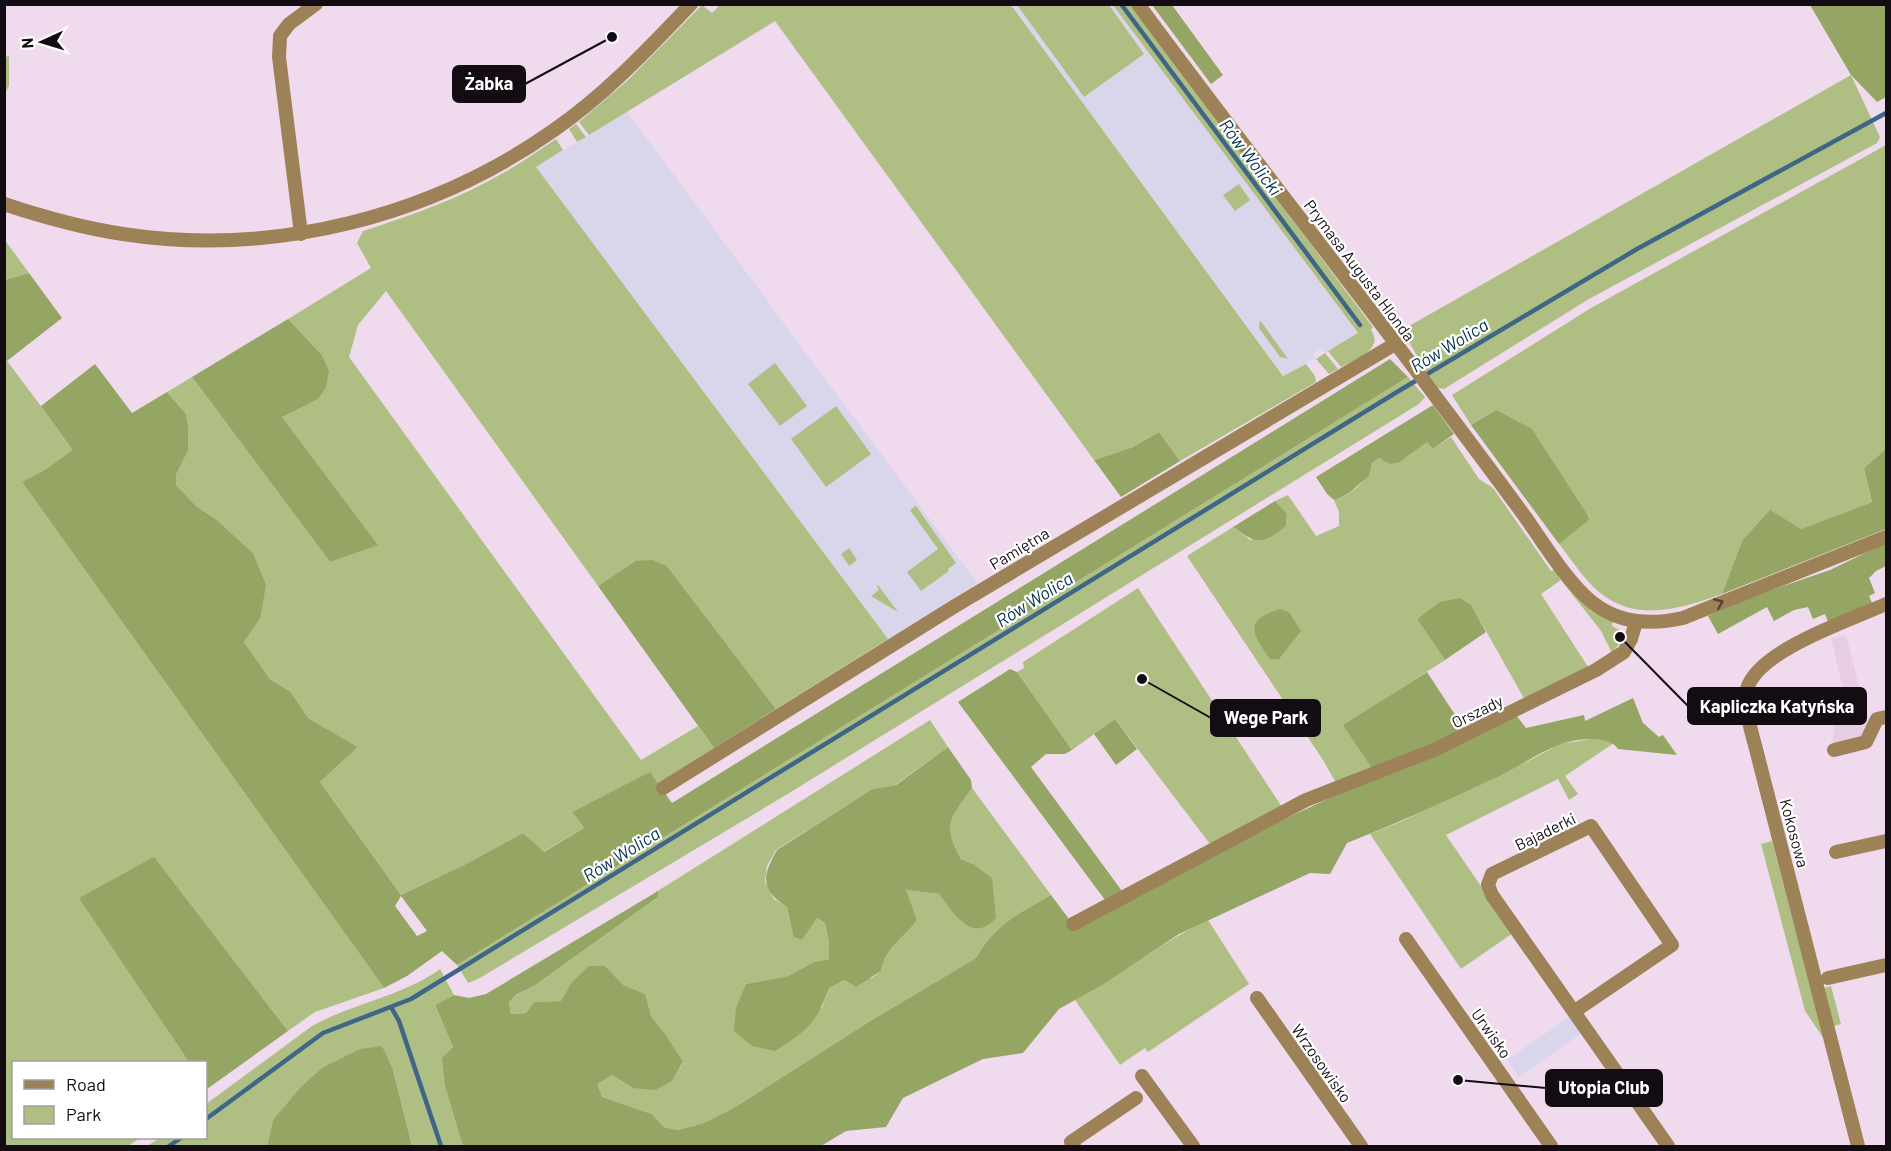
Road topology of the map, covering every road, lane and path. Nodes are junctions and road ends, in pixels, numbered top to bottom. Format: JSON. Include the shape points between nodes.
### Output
{"nodes":[{"id":1,"x":316,"y":4,"type":"edge"},
{"id":2,"x":691,"y":4,"type":"edge"},
{"id":3,"x":1138,"y":4,"type":"edge"},
{"id":4,"x":4,"y":204,"type":"edge"},
{"id":5,"x":301,"y":234,"type":"junction"},
{"id":6,"x":1395,"y":344,"type":"junction"},
{"id":7,"x":1887,"y":537,"type":"edge"},
{"id":8,"x":1887,"y":604,"type":"edge"},
{"id":9,"x":1636,"y":622,"type":"junction"},
{"id":10,"x":1887,"y":717,"type":"edge"},
{"id":11,"x":1834,"y":750,"type":"dead end"},
{"id":12,"x":663,"y":788,"type":"dead end"},
{"id":13,"x":1887,"y":841,"type":"edge"},
{"id":14,"x":1836,"y":852,"type":"dead end"},
{"id":15,"x":1073,"y":924,"type":"dead end"},
{"id":16,"x":1406,"y":939,"type":"dead end"},
{"id":17,"x":1887,"y":965,"type":"edge"},
{"id":18,"x":1828,"y":978,"type":"dead end"},
{"id":19,"x":1257,"y":998,"type":"dead end"},
{"id":20,"x":1575,"y":1011,"type":"junction"},
{"id":21,"x":1142,"y":1076,"type":"dead end"},
{"id":22,"x":1136,"y":1098,"type":"dead end"},
{"id":23,"x":1074,"y":1146,"type":"edge"},
{"id":24,"x":1193,"y":1146,"type":"edge"},
{"id":25,"x":1361,"y":1146,"type":"edge"},
{"id":26,"x":1551,"y":1146,"type":"edge"},
{"id":27,"x":1668,"y":1146,"type":"edge"},
{"id":28,"x":1858,"y":1146,"type":"edge"}],
"edges":[{"from":1,"to":5,"type":"street","via":[[280,36],[279,57]]},
{"from":2,"to":5,"type":"street","via":[[600,94],[556,130],[526,148],[439,194],[377,216]]},
{"from":3,"to":6,"type":"street","name":"Prymasa Augusta Hlonda"},
{"from":4,"to":5,"type":"street","via":[[78,225],[168,239]]},
{"from":6,"to":9,"type":"street","name":"Prymasa Augusta Hlonda","via":[[1580,591],[1606,611]]},
{"from":6,"to":12,"type":"street","name":"Pamiętna","via":[[955,606]]},
{"from":9,"to":7,"type":"street","one_way":true,"via":[[1683,618]]},
{"from":8,"to":28,"type":"street","name":"Kokosowa","via":[[1791,646],[1762,666],[1746,690],[1758,757]]},
{"from":9,"to":15,"type":"street","name":"Orszady","via":[[1624,652],[1596,670],[1434,750],[1306,800]]},
{"from":10,"to":11,"type":"street","via":[[1877,719],[1866,742]]},
{"from":13,"to":14,"type":"street"},
{"from":16,"to":26,"type":"street","name":"Urwisko"},
{"from":17,"to":18,"type":"street"},
{"from":19,"to":25,"type":"street","name":"Wrzosowisko"},
{"from":20,"to":20,"type":"street","name":"Bajaderki","via":[[1492,896],[1488,882],[1492,874],[1592,826],[1672,945]]},
{"from":20,"to":27,"type":"street","name":"Bajaderki"},
{"from":21,"to":24,"type":"street"},
{"from":22,"to":23,"type":"street","via":[[1071,1143]]}]}
